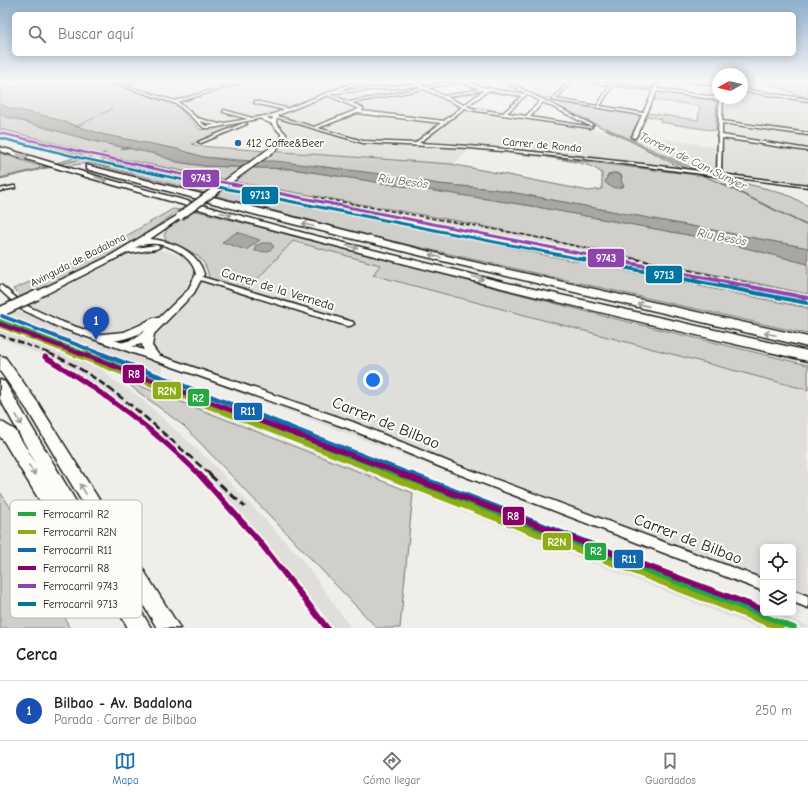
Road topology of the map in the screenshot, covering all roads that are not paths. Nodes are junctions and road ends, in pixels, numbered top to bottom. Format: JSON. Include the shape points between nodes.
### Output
{"nodes":[{"id":1,"x":185,"y":109,"type":"edge"},
{"id":2,"x":285,"y":109,"type":"edge"},
{"id":3,"x":361,"y":109,"type":"edge"},
{"id":4,"x":463,"y":109,"type":"edge"},
{"id":5,"x":479,"y":109,"type":"edge"},
{"id":6,"x":509,"y":109,"type":"edge"},
{"id":7,"x":535,"y":109,"type":"edge"},
{"id":8,"x":558,"y":109,"type":"edge"},
{"id":9,"x":613,"y":109,"type":"edge"},
{"id":10,"x":646,"y":109,"type":"edge"},
{"id":11,"x":721,"y":109,"type":"edge"},
{"id":12,"x":224,"y":111,"type":"dead end"},
{"id":13,"x":357,"y":112,"type":"junction"},
{"id":14,"x":504,"y":114,"type":"junction"},
{"id":15,"x":644,"y":114,"type":"junction"},
{"id":16,"x":527,"y":118,"type":"junction"},
{"id":17,"x":195,"y":119,"type":"junction"},
{"id":18,"x":264,"y":119,"type":"junction"},
{"id":19,"x":274,"y":119,"type":"junction"},
{"id":20,"x":253,"y":120,"type":"junction"},
{"id":21,"x":207,"y":122,"type":"junction"},
{"id":22,"x":445,"y":122,"type":"junction"},
{"id":23,"x":720,"y":122,"type":"junction"},
{"id":24,"x":198,"y":123,"type":"junction"},
{"id":25,"x":240,"y":124,"type":"junction"},
{"id":26,"x":222,"y":125,"type":"junction"},
{"id":27,"x":314,"y":128,"type":"junction"},
{"id":28,"x":808,"y":134,"type":"edge"},
{"id":29,"x":719,"y":136,"type":"junction"},
{"id":30,"x":634,"y":137,"type":"dead end"},
{"id":31,"x":0,"y":141,"type":"edge"},
{"id":32,"x":200,"y":142,"type":"dead end"},
{"id":33,"x":416,"y":144,"type":"junction"},
{"id":34,"x":0,"y":149,"type":"edge"},
{"id":35,"x":29,"y":150,"type":"dead end"},
{"id":36,"x":808,"y":150,"type":"edge"},
{"id":37,"x":76,"y":163,"type":"dead end"},
{"id":38,"x":719,"y":176,"type":"junction"},
{"id":39,"x":808,"y":186,"type":"edge"},
{"id":40,"x":13,"y":187,"type":"dead end"},
{"id":41,"x":0,"y":190,"type":"edge"},
{"id":42,"x":166,"y":226,"type":"junction"},
{"id":43,"x":143,"y":241,"type":"junction"},
{"id":44,"x":159,"y":245,"type":"junction"},
{"id":45,"x":110,"y":260,"type":"junction"},
{"id":46,"x":199,"y":278,"type":"junction"},
{"id":47,"x":0,"y":287,"type":"edge"},
{"id":48,"x":0,"y":312,"type":"edge"},
{"id":49,"x":166,"y":314,"type":"junction"},
{"id":50,"x":350,"y":324,"type":"dead end"},
{"id":51,"x":139,"y":330,"type":"junction"},
{"id":52,"x":151,"y":331,"type":"junction"},
{"id":53,"x":103,"y":338,"type":"junction"},
{"id":54,"x":808,"y":342,"type":"edge"},
{"id":55,"x":127,"y":346,"type":"junction"},
{"id":56,"x":155,"y":356,"type":"junction"},
{"id":57,"x":808,"y":356,"type":"edge"},
{"id":58,"x":0,"y":361,"type":"edge"},
{"id":59,"x":0,"y":386,"type":"edge"},
{"id":60,"x":0,"y":428,"type":"edge"},
{"id":61,"x":51,"y":500,"type":"edge"},
{"id":62,"x":65,"y":500,"type":"edge"},
{"id":63,"x":90,"y":500,"type":"edge"},
{"id":64,"x":142,"y":584,"type":"edge"},
{"id":65,"x":760,"y":584,"type":"edge"},
{"id":66,"x":796,"y":597,"type":"edge"},
{"id":67,"x":808,"y":602,"type":"edge"},
{"id":68,"x":132,"y":618,"type":"edge"},
{"id":69,"x":133,"y":618,"type":"edge"},
{"id":70,"x":139,"y":628,"type":"edge"},
{"id":71,"x":169,"y":628,"type":"edge"}],
"edges":[{"from":1,"to":17,"type":"street"},
{"from":2,"to":19,"type":"street"},
{"from":3,"to":13,"type":"street"},
{"from":4,"to":22,"type":"street"},
{"from":5,"to":14,"type":"street"},
{"from":6,"to":14,"type":"street"},
{"from":7,"to":16,"type":"street"},
{"from":8,"to":16,"type":"street","via":[[591,126]]},
{"from":9,"to":15,"type":"street"},
{"from":10,"to":15,"type":"street"},
{"from":11,"to":23,"type":"street"},
{"from":12,"to":20,"type":"street"},
{"from":13,"to":22,"type":"street"},
{"from":13,"to":27,"type":"street"},
{"from":14,"to":16,"type":"street"},
{"from":15,"to":30,"type":"street"},
{"from":17,"to":21,"type":"street"},
{"from":17,"to":24,"type":"street"},
{"from":18,"to":19,"type":"street"},
{"from":18,"to":20,"type":"street"},
{"from":18,"to":25,"type":"street"},
{"from":19,"to":27,"type":"street","name":"Carrer de Ronda"},
{"from":19,"to":42,"type":"street","name":"Avinguda de Badalona","bridge":true,"via":[[284,136],[281,142]]},
{"from":20,"to":25,"type":"street"},
{"from":21,"to":24,"type":"street"},
{"from":21,"to":26,"type":"street"},
{"from":22,"to":33,"type":"street"},
{"from":23,"to":28,"type":"street"},
{"from":23,"to":29,"type":"street"},
{"from":24,"to":26,"type":"street","via":[[205,127]]},
{"from":25,"to":26,"type":"street"},
{"from":25,"to":32,"type":"street"},
{"from":27,"to":33,"type":"street","name":"Carrer de Ronda","via":[[363,142]]},
{"from":29,"to":36,"type":"street"},
{"from":29,"to":38,"type":"street"},
{"from":31,"to":35,"type":"highway"},
{"from":33,"to":38,"type":"street","name":"Carrer de Ronda","via":[[585,158]]},
{"from":34,"to":57,"type":"highway","one_way":true,"via":[[45,163],[62,162],[224,213],[385,255]]},
{"from":54,"to":37,"type":"highway","one_way":true,"via":[[379,243]]},
{"from":38,"to":39,"type":"street","name":"Carrer de Ronda"},
{"from":40,"to":41,"type":"street"},
{"from":42,"to":43,"type":"street","name":"Avinguda de Badalona"},
{"from":42,"to":44,"type":"street","via":[[160,235]]},
{"from":43,"to":44,"type":"street","via":[[147,245]]},
{"from":43,"to":45,"type":"street","name":"Avinguda de Badalona"},
{"from":44,"to":45,"type":"street","via":[[131,251]]},
{"from":44,"to":46,"type":"street","via":[[184,253],[198,265]]},
{"from":45,"to":48,"type":"street","name":"Avinguda de Badalona","bridge":true},
{"from":46,"to":49,"type":"street","via":[[191,291]]},
{"from":46,"to":50,"type":"street","name":"Carrer de la Verneda"},
{"from":47,"to":53,"type":"street","name":"Carrer de Bilbao","via":[[23,307],[59,324]]},
{"from":49,"to":51,"type":"street"},
{"from":49,"to":52,"type":"street"},
{"from":51,"to":53,"type":"street","via":[[122,336]]},
{"from":51,"to":55,"type":"street"},
{"from":52,"to":55,"type":"street","via":[[138,342]]},
{"from":52,"to":56,"type":"street","via":[[147,338],[147,348],[150,354]]},
{"from":53,"to":55,"type":"street","name":"Carrer de Bilbao"},
{"from":55,"to":56,"type":"street","name":"Carrer de Bilbao"},
{"from":56,"to":65,"type":"street","name":"Carrer de Bilbao","via":[[350,424],[446,465]]},
{"from":63,"to":58,"type":"highway","one_way":true,"via":[[33,407]]},
{"from":59,"to":62,"type":"highway","one_way":true},
{"from":60,"to":61,"type":"highway","one_way":true,"via":[[9,434]]},
{"from":71,"to":64,"type":"highway","one_way":true},
{"from":66,"to":67,"type":"street"},
{"from":68,"to":70,"type":"highway","one_way":true},
{"from":69,"to":70,"type":"highway","one_way":true}]}
